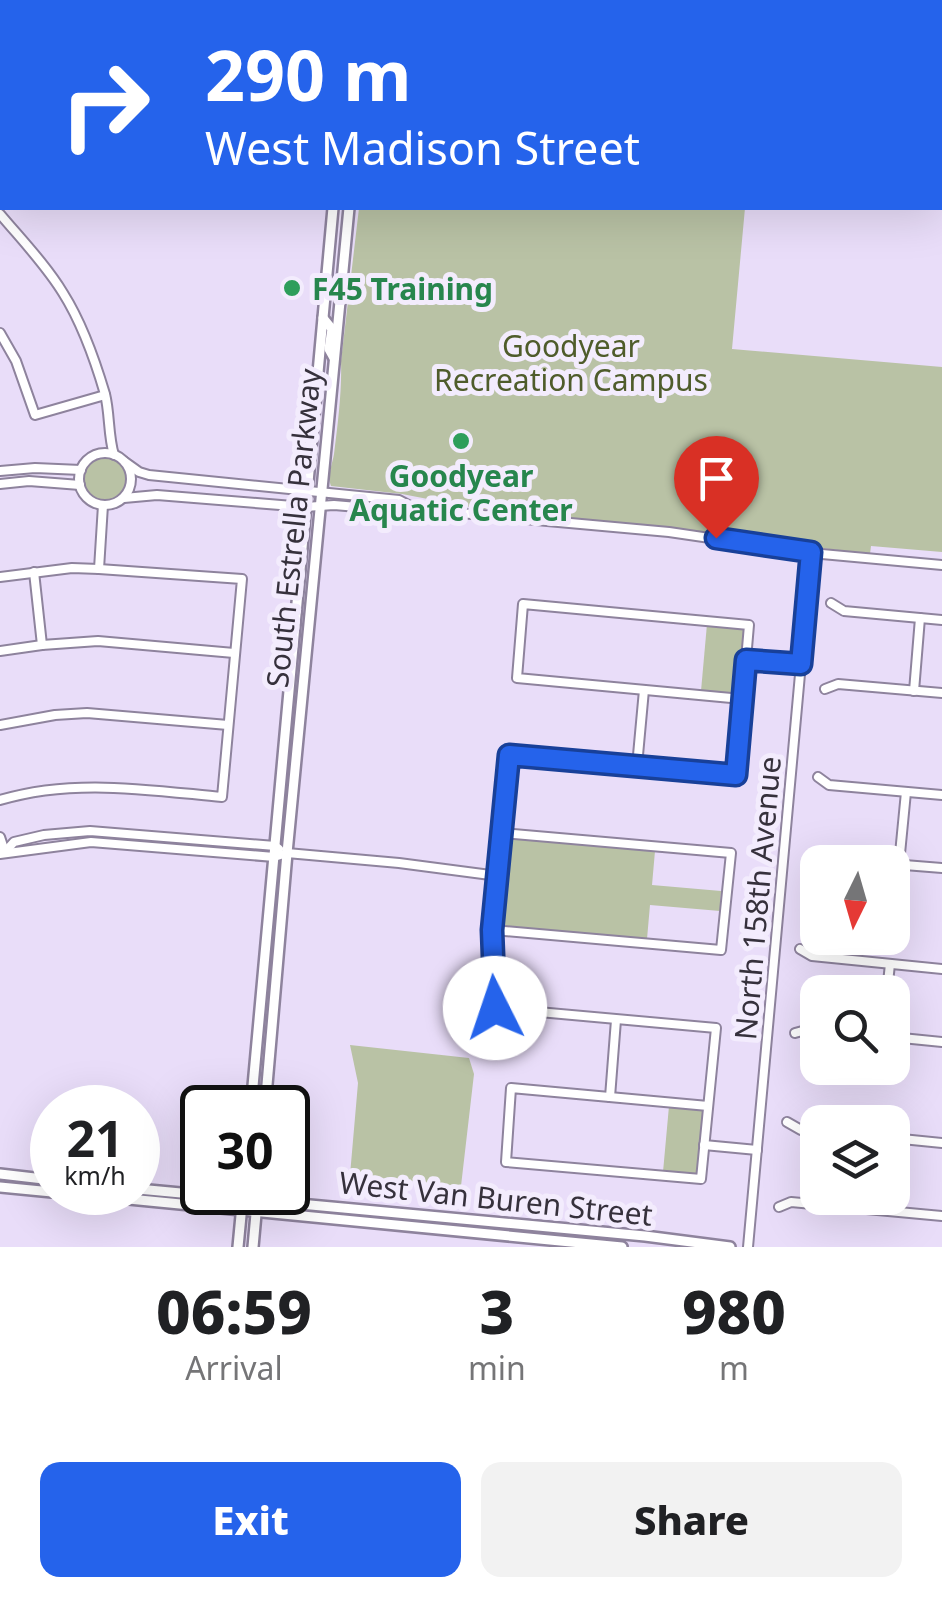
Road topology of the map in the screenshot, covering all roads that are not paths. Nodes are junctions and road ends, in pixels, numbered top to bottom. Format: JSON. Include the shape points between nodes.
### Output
{"nodes":[{"id":1,"x":332,"y":210,"type":"edge"},
{"id":2,"x":348,"y":210,"type":"edge"},
{"id":3,"x":0,"y":214,"type":"edge"},
{"id":4,"x":323,"y":317,"type":"junction"},
{"id":5,"x":0,"y":333,"type":"edge"},
{"id":6,"x":335,"y":360,"type":"junction"},
{"id":7,"x":105,"y":394,"type":"junction"},
{"id":8,"x":109,"y":436,"type":"junction"},
{"id":9,"x":103,"y":454,"type":"junction"},
{"id":10,"x":114,"y":455,"type":"junction"},
{"id":11,"x":125,"y":462,"type":"junction"},
{"id":12,"x":81,"y":470,"type":"junction"},
{"id":13,"x":0,"y":471,"type":"edge"},
{"id":14,"x":210,"y":481,"type":"junction"},
{"id":15,"x":0,"y":484,"type":"edge"},
{"id":16,"x":80,"y":485,"type":"junction"},
{"id":17,"x":306,"y":490,"type":"junction"},
{"id":18,"x":321,"y":492,"type":"junction"},
{"id":19,"x":124,"y":498,"type":"junction"},
{"id":20,"x":208,"y":498,"type":"junction"},
{"id":21,"x":103,"y":505,"type":"junction"},
{"id":22,"x":306,"y":507,"type":"junction"},
{"id":23,"x":320,"y":508,"type":"junction"},
{"id":24,"x":416,"y":508,"type":"junction"},
{"id":25,"x":811,"y":552,"type":"junction"},
{"id":26,"x":942,"y":565,"type":"edge"},
{"id":27,"x":100,"y":569,"type":"junction"},
{"id":28,"x":34,"y":572,"type":"junction"},
{"id":29,"x":0,"y":577,"type":"edge"},
{"id":30,"x":832,"y":603,"type":"dead end"},
{"id":31,"x":920,"y":618,"type":"junction"},
{"id":32,"x":942,"y":620,"type":"edge"},
{"id":33,"x":42,"y":644,"type":"junction"},
{"id":34,"x":0,"y":651,"type":"edge"},
{"id":35,"x":234,"y":653,"type":"junction"},
{"id":36,"x":746,"y":660,"type":"junction"},
{"id":37,"x":801,"y":664,"type":"junction"},
{"id":38,"x":825,"y":689,"type":"dead end"},
{"id":39,"x":644,"y":690,"type":"junction"},
{"id":40,"x":914,"y":691,"type":"junction"},
{"id":41,"x":942,"y":694,"type":"edge"},
{"id":42,"x":742,"y":699,"type":"junction"},
{"id":43,"x":0,"y":725,"type":"edge"},
{"id":44,"x":228,"y":725,"type":"junction"},
{"id":45,"x":637,"y":766,"type":"junction"},
{"id":46,"x":818,"y":777,"type":"dead end"},
{"id":47,"x":906,"y":792,"type":"junction"},
{"id":48,"x":942,"y":795,"type":"edge"},
{"id":49,"x":0,"y":800,"type":"edge"},
{"id":50,"x":80,"y":832,"type":"junction"},
{"id":51,"x":502,"y":833,"type":"junction"},
{"id":52,"x":0,"y":837,"type":"edge"},
{"id":53,"x":80,"y":842,"type":"junction"},
{"id":54,"x":899,"y":845,"type":"edge"},
{"id":55,"x":275,"y":852,"type":"junction"},
{"id":56,"x":3,"y":853,"type":"edge"},
{"id":57,"x":287,"y":854,"type":"junction"},
{"id":58,"x":910,"y":865,"type":"edge"},
{"id":59,"x":942,"y":868,"type":"edge"},
{"id":60,"x":498,"y":876,"type":"junction"},
{"id":61,"x":492,"y":930,"type":"junction"},
{"id":62,"x":810,"y":955,"type":"edge"},
{"id":63,"x":890,"y":964,"type":"junction"},
{"id":64,"x":942,"y":968,"type":"edge"},
{"id":65,"x":889,"y":975,"type":"edge"},
{"id":66,"x":616,"y":1020,"type":"junction"},
{"id":67,"x":258,"y":1030,"type":"junction"},
{"id":68,"x":272,"y":1031,"type":"junction"},
{"id":69,"x":800,"y":1032,"type":"edge"},
{"id":70,"x":794,"y":1033,"type":"dead end"},
{"id":71,"x":910,"y":1039,"type":"edge"},
{"id":72,"x":942,"y":1042,"type":"edge"},
{"id":73,"x":253,"y":1085,"type":"edge"},
{"id":74,"x":267,"y":1085,"type":"edge"},
{"id":75,"x":610,"y":1097,"type":"junction"},
{"id":76,"x":708,"y":1106,"type":"junction"},
{"id":77,"x":787,"y":1122,"type":"dead end"},
{"id":78,"x":800,"y":1129,"type":"edge"},
{"id":79,"x":910,"y":1140,"type":"edge"},
{"id":80,"x":942,"y":1143,"type":"edge"},
{"id":81,"x":704,"y":1145,"type":"junction"},
{"id":82,"x":758,"y":1150,"type":"junction"},
{"id":83,"x":0,"y":1174,"type":"edge"},
{"id":84,"x":30,"y":1177,"type":"edge"},
{"id":85,"x":0,"y":1187,"type":"edge"},
{"id":86,"x":30,"y":1190,"type":"edge"},
{"id":87,"x":310,"y":1202,"type":"edge"},
{"id":88,"x":800,"y":1203,"type":"edge"},
{"id":89,"x":780,"y":1207,"type":"dead end"},
{"id":90,"x":910,"y":1213,"type":"edge"},
{"id":91,"x":242,"y":1215,"type":"edge"},
{"id":92,"x":256,"y":1215,"type":"edge"},
{"id":93,"x":288,"y":1215,"type":"edge"},
{"id":94,"x":426,"y":1216,"type":"junction"},
{"id":95,"x":942,"y":1216,"type":"edge"},
{"id":96,"x":424,"y":1228,"type":"junction"},
{"id":97,"x":238,"y":1247,"type":"edge"},
{"id":98,"x":253,"y":1247,"type":"edge"},
{"id":99,"x":622,"y":1247,"type":"edge"},
{"id":100,"x":730,"y":1247,"type":"edge"},
{"id":101,"x":748,"y":1247,"type":"edge"}],
"edges":[{"from":1,"to":4,"type":"main road","name":"South Estrella Parkway"},
{"from":2,"to":6,"type":"main road","name":"South Estrella Parkway"},
{"from":3,"to":7,"type":"street","via":[[63,293]]},
{"from":4,"to":6,"type":"main road","via":[[332,329]]},
{"from":4,"to":17,"type":"main road","name":"South Estrella Parkway"},
{"from":5,"to":7,"type":"street","via":[[35,416]]},
{"from":6,"to":18,"type":"main road","name":"South Estrella Parkway"},
{"from":7,"to":8,"type":"street"},
{"from":8,"to":9,"type":"street"},
{"from":8,"to":10,"type":"street"},
{"from":9,"to":10,"type":"street"},
{"from":9,"to":12,"type":"street"},
{"from":10,"to":11,"type":"street"},
{"from":11,"to":14,"type":"street","via":[[148,475]]},
{"from":11,"to":19,"type":"street","via":[[132,476]]},
{"from":12,"to":13,"type":"street"},
{"from":12,"to":16,"type":"street"},
{"from":14,"to":17,"type":"street"},
{"from":14,"to":20,"type":"street"},
{"from":15,"to":16,"type":"street"},
{"from":16,"to":21,"type":"street","via":[[88,499]]},
{"from":17,"to":18,"type":"street"},
{"from":17,"to":22,"type":"main road","name":"South Estrella Parkway"},
{"from":18,"to":23,"type":"main road","name":"South Estrella Parkway"},
{"from":18,"to":24,"type":"street","via":[[399,500]]},
{"from":19,"to":20,"type":"street"},
{"from":19,"to":21,"type":"street"},
{"from":20,"to":22,"type":"street"},
{"from":21,"to":27,"type":"street"},
{"from":22,"to":23,"type":"street"},
{"from":22,"to":55,"type":"main road","name":"South Estrella Parkway"},
{"from":23,"to":24,"type":"street"},
{"from":23,"to":57,"type":"main road","name":"South Estrella Parkway"},
{"from":24,"to":25,"type":"street"},
{"from":25,"to":26,"type":"street"},
{"from":25,"to":37,"type":"street","name":"North 158th Avenue"},
{"from":27,"to":28,"type":"street"},
{"from":27,"to":35,"type":"street","via":[[242,579]]},
{"from":28,"to":29,"type":"street"},
{"from":28,"to":33,"type":"street"},
{"from":30,"to":31,"type":"street","via":[[844,611]]},
{"from":31,"to":32,"type":"street"},
{"from":31,"to":40,"type":"street"},
{"from":33,"to":34,"type":"street"},
{"from":33,"to":35,"type":"street","via":[[98,641]]},
{"from":35,"to":44,"type":"street"},
{"from":36,"to":37,"type":"street"},
{"from":36,"to":39,"type":"street","via":[[749,625],[523,604],[517,678]]},
{"from":36,"to":42,"type":"street"},
{"from":37,"to":82,"type":"street","name":"North 158th Avenue"},
{"from":38,"to":40,"type":"street","via":[[838,684]]},
{"from":39,"to":42,"type":"street"},
{"from":39,"to":45,"type":"street"},
{"from":40,"to":41,"type":"street"},
{"from":42,"to":45,"type":"street","via":[[736,775]]},
{"from":43,"to":44,"type":"street","via":[[87,713]]},
{"from":44,"to":49,"type":"street","via":[[222,797],[83,786]]},
{"from":45,"to":51,"type":"street","via":[[509,755]]},
{"from":46,"to":47,"type":"street","via":[[829,785]]},
{"from":47,"to":48,"type":"street"},
{"from":47,"to":54,"type":"street"},
{"from":50,"to":53,"type":"street"},
{"from":50,"to":55,"type":"street"},
{"from":50,"to":56,"type":"street","via":[[14,842]]},
{"from":51,"to":60,"type":"street"},
{"from":51,"to":61,"type":"street","via":[[731,853],[721,950]]},
{"from":52,"to":56,"type":"street"},
{"from":53,"to":55,"type":"street"},
{"from":53,"to":56,"type":"street"},
{"from":55,"to":57,"type":"street"},
{"from":55,"to":67,"type":"main road","name":"South Estrella Parkway"},
{"from":57,"to":60,"type":"street"},
{"from":57,"to":68,"type":"main road","name":"South Estrella Parkway"},
{"from":58,"to":59,"type":"street"},
{"from":60,"to":61,"type":"street"},
{"from":61,"to":66,"type":"street","via":[[495,1008]]},
{"from":62,"to":63,"type":"street"},
{"from":63,"to":64,"type":"street"},
{"from":63,"to":65,"type":"street"},
{"from":66,"to":75,"type":"street"},
{"from":66,"to":76,"type":"street","via":[[716,1028]]},
{"from":67,"to":68,"type":"main road"},
{"from":67,"to":73,"type":"main road","name":"South Estrella Parkway"},
{"from":68,"to":74,"type":"main road","name":"South Estrella Parkway"},
{"from":69,"to":70,"type":"street"},
{"from":71,"to":72,"type":"street"},
{"from":75,"to":76,"type":"street"},
{"from":75,"to":81,"type":"street","via":[[512,1088],[506,1162],[701,1180]]},
{"from":76,"to":81,"type":"street"},
{"from":77,"to":78,"type":"street"},
{"from":79,"to":80,"type":"street"},
{"from":81,"to":82,"type":"street"},
{"from":82,"to":101,"type":"street","name":"North 158th Avenue"},
{"from":83,"to":84,"type":"main road"},
{"from":85,"to":86,"type":"main road","name":"West Van Buren Street"},
{"from":87,"to":94,"type":"main road","name":"West Van Buren Street"},
{"from":88,"to":89,"type":"street"},
{"from":90,"to":95,"type":"street"},
{"from":91,"to":97,"type":"main road"},
{"from":92,"to":98,"type":"main road"},
{"from":93,"to":96,"type":"main road","name":"West Van Buren Street"},
{"from":94,"to":96,"type":"main road"},
{"from":94,"to":100,"type":"main road","name":"West Van Buren Street"},
{"from":96,"to":99,"type":"main road","name":"West Van Buren Street"}]}
